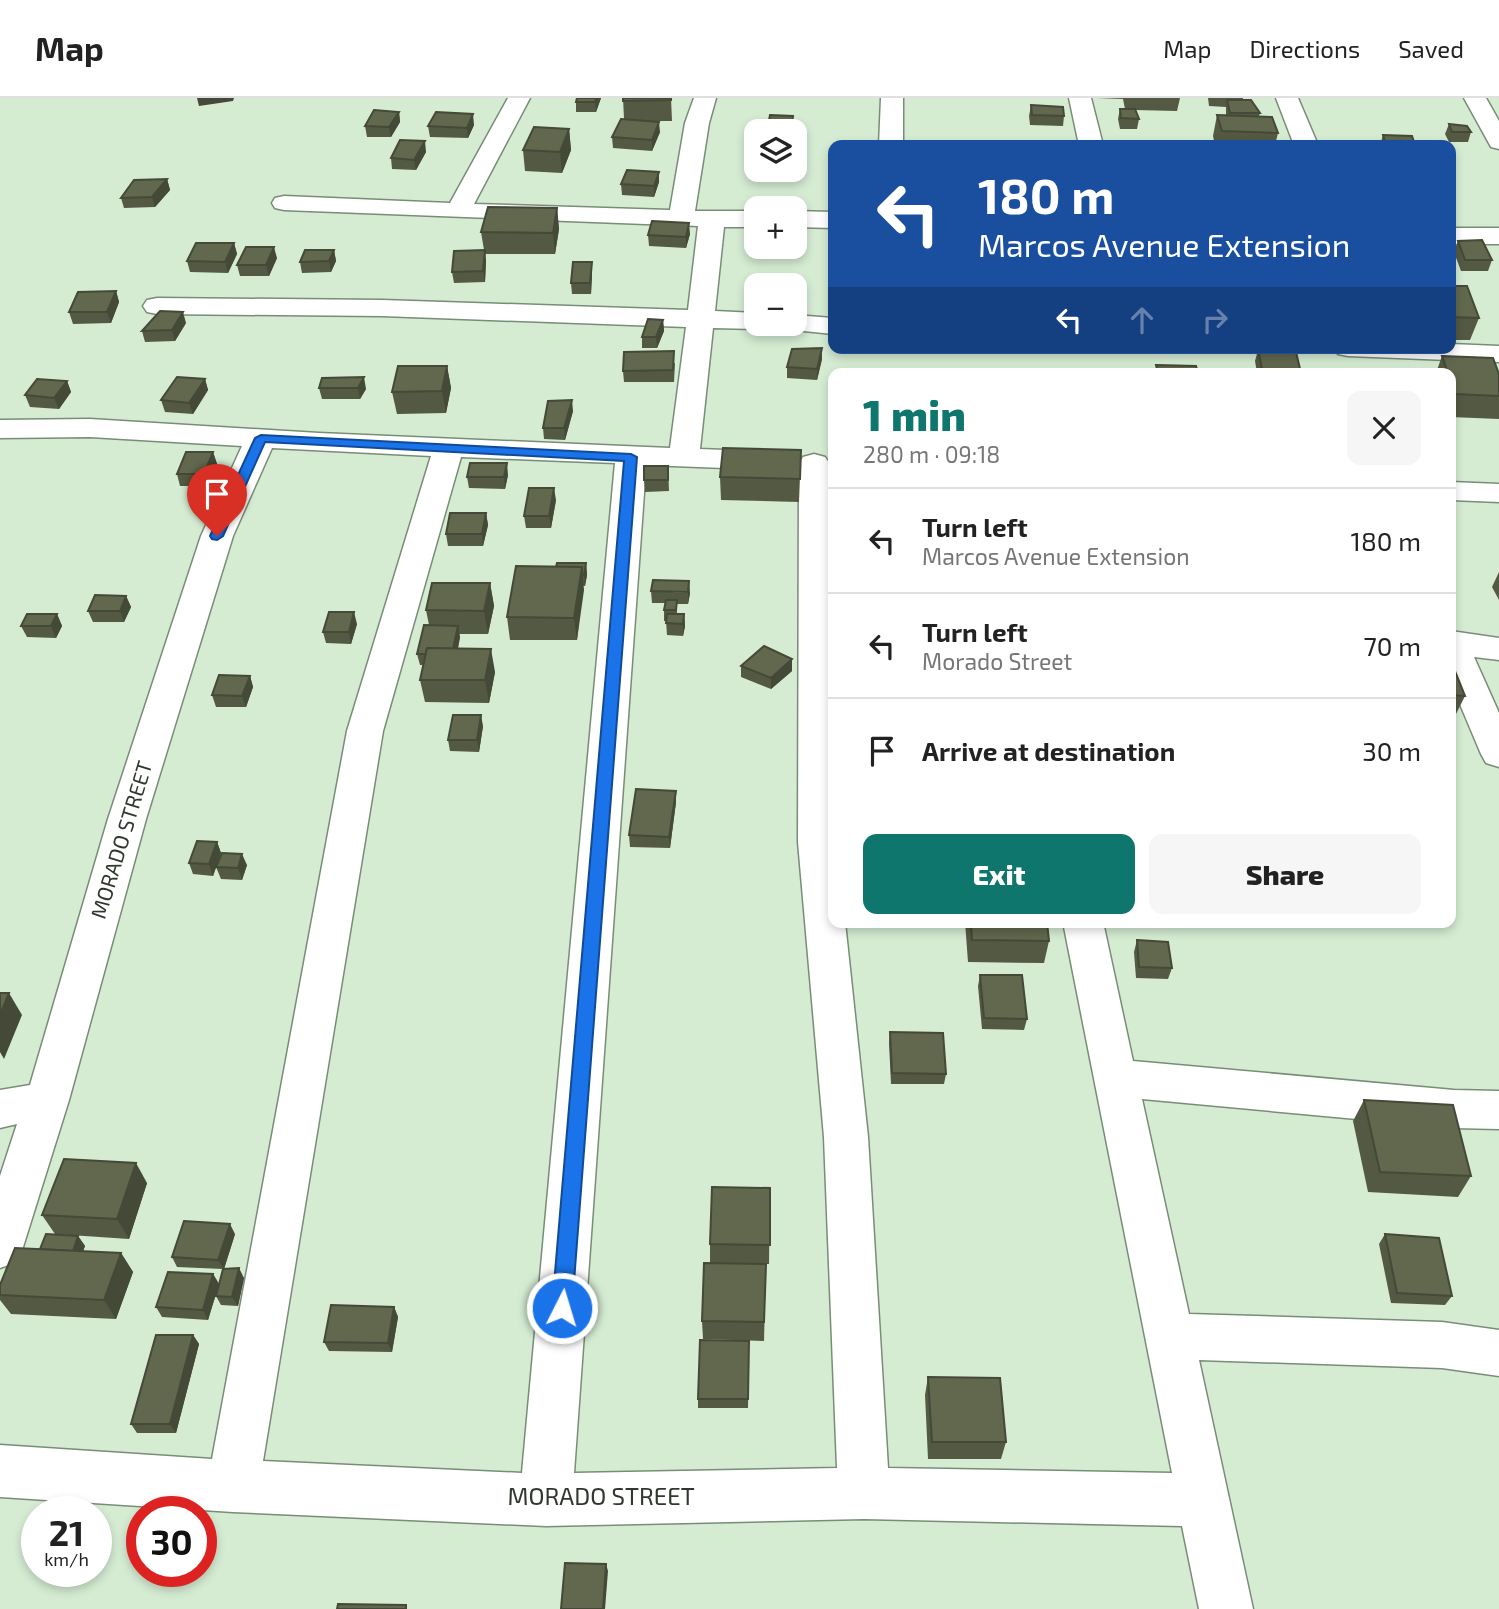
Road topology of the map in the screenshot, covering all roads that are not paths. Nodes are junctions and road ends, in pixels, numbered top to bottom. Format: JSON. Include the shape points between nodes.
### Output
{"nodes":[{"id":1,"x":519,"y":98,"type":"edge"},
{"id":2,"x":705,"y":98,"type":"edge"},
{"id":3,"x":892,"y":98,"type":"edge"},
{"id":4,"x":1080,"y":98,"type":"edge"},
{"id":5,"x":1287,"y":98,"type":"edge"},
{"id":6,"x":1475,"y":98,"type":"edge"},
{"id":7,"x":891,"y":140,"type":"edge"},
{"id":8,"x":1090,"y":140,"type":"edge"},
{"id":9,"x":1304,"y":140,"type":"edge"},
{"id":10,"x":1499,"y":142,"type":"edge"},
{"id":11,"x":284,"y":204,"type":"dead end"},
{"id":12,"x":458,"y":211,"type":"junction"},
{"id":13,"x":681,"y":218,"type":"junction"},
{"id":14,"x":712,"y":219,"type":"junction"},
{"id":15,"x":744,"y":219,"type":"edge"},
{"id":16,"x":807,"y":219,"type":"edge"},
{"id":17,"x":828,"y":220,"type":"edge"},
{"id":18,"x":1456,"y":236,"type":"edge"},
{"id":19,"x":1499,"y":236,"type":"edge"},
{"id":20,"x":157,"y":306,"type":"dead end"},
{"id":21,"x":701,"y":318,"type":"junction"},
{"id":22,"x":744,"y":320,"type":"edge"},
{"id":23,"x":807,"y":324,"type":"edge"},
{"id":24,"x":828,"y":326,"type":"edge"},
{"id":25,"x":1456,"y":352,"type":"edge"},
{"id":26,"x":1499,"y":354,"type":"edge"},
{"id":27,"x":0,"y":429,"type":"edge"},
{"id":28,"x":261,"y":438,"type":"junction"},
{"id":29,"x":448,"y":448,"type":"junction"},
{"id":30,"x":631,"y":457,"type":"junction"},
{"id":31,"x":684,"y":458,"type":"junction"},
{"id":32,"x":824,"y":463,"type":"edge"},
{"id":33,"x":1456,"y":491,"type":"edge"},
{"id":34,"x":1499,"y":493,"type":"edge"},
{"id":35,"x":1456,"y":644,"type":"edge"},
{"id":36,"x":1499,"y":649,"type":"edge"},
{"id":37,"x":1456,"y":655,"type":"edge"},
{"id":38,"x":1499,"y":754,"type":"edge"},
{"id":39,"x":1084,"y":928,"type":"edge"},
{"id":40,"x":1115,"y":1078,"type":"junction"},
{"id":41,"x":47,"y":1100,"type":"junction"},
{"id":42,"x":0,"y":1109,"type":"edge"},
{"id":43,"x":1499,"y":1110,"type":"edge"},
{"id":44,"x":0,"y":1247,"type":"edge"},
{"id":45,"x":1169,"y":1336,"type":"junction"},
{"id":46,"x":1499,"y":1353,"type":"edge"},
{"id":47,"x":0,"y":1471,"type":"edge"},
{"id":48,"x":233,"y":1486,"type":"junction"},
{"id":49,"x":864,"y":1493,"type":"junction"},
{"id":50,"x":546,"y":1500,"type":"junction"},
{"id":51,"x":1202,"y":1500,"type":"junction"},
{"id":52,"x":1226,"y":1609,"type":"edge"}],
"edges":[{"from":1,"to":12,"type":"street"},
{"from":2,"to":13,"type":"street"},
{"from":3,"to":7,"type":"street"},
{"from":4,"to":8,"type":"street"},
{"from":5,"to":9,"type":"street"},
{"from":6,"to":10,"type":"street"},
{"from":11,"to":12,"type":"street"},
{"from":12,"to":13,"type":"street"},
{"from":13,"to":14,"type":"street"},
{"from":14,"to":15,"type":"street"},
{"from":14,"to":21,"type":"street"},
{"from":16,"to":17,"type":"street"},
{"from":18,"to":19,"type":"street"},
{"from":20,"to":21,"type":"street"},
{"from":21,"to":22,"type":"street"},
{"from":21,"to":31,"type":"street"},
{"from":23,"to":24,"type":"street"},
{"from":25,"to":26,"type":"street"},
{"from":27,"to":28,"type":"street","via":[[90,428]]},
{"from":28,"to":29,"type":"street"},
{"from":28,"to":41,"type":"street","name":"MORADO STREET","via":[[217,536],[127,819]]},
{"from":29,"to":30,"type":"street"},
{"from":29,"to":48,"type":"street","via":[[365,731]]},
{"from":30,"to":31,"type":"street"},
{"from":30,"to":50,"type":"street"},
{"from":31,"to":32,"type":"street"},
{"from":32,"to":49,"type":"street","via":[[817,842],[846,1137]]},
{"from":33,"to":34,"type":"street"},
{"from":35,"to":36,"type":"street"},
{"from":37,"to":38,"type":"street"},
{"from":39,"to":40,"type":"street"},
{"from":40,"to":43,"type":"street"},
{"from":40,"to":45,"type":"street"},
{"from":41,"to":42,"type":"street"},
{"from":41,"to":44,"type":"street","name":"MORADO STREET"},
{"from":45,"to":46,"type":"street","via":[[1443,1345]]},
{"from":45,"to":51,"type":"street"},
{"from":47,"to":48,"type":"street","name":"MORADO STREET"},
{"from":48,"to":50,"type":"street","name":"MORADO STREET"},
{"from":49,"to":50,"type":"street","name":"MORADO STREET"},
{"from":49,"to":51,"type":"street","name":"MORADO STREET"},
{"from":51,"to":52,"type":"street"}]}
